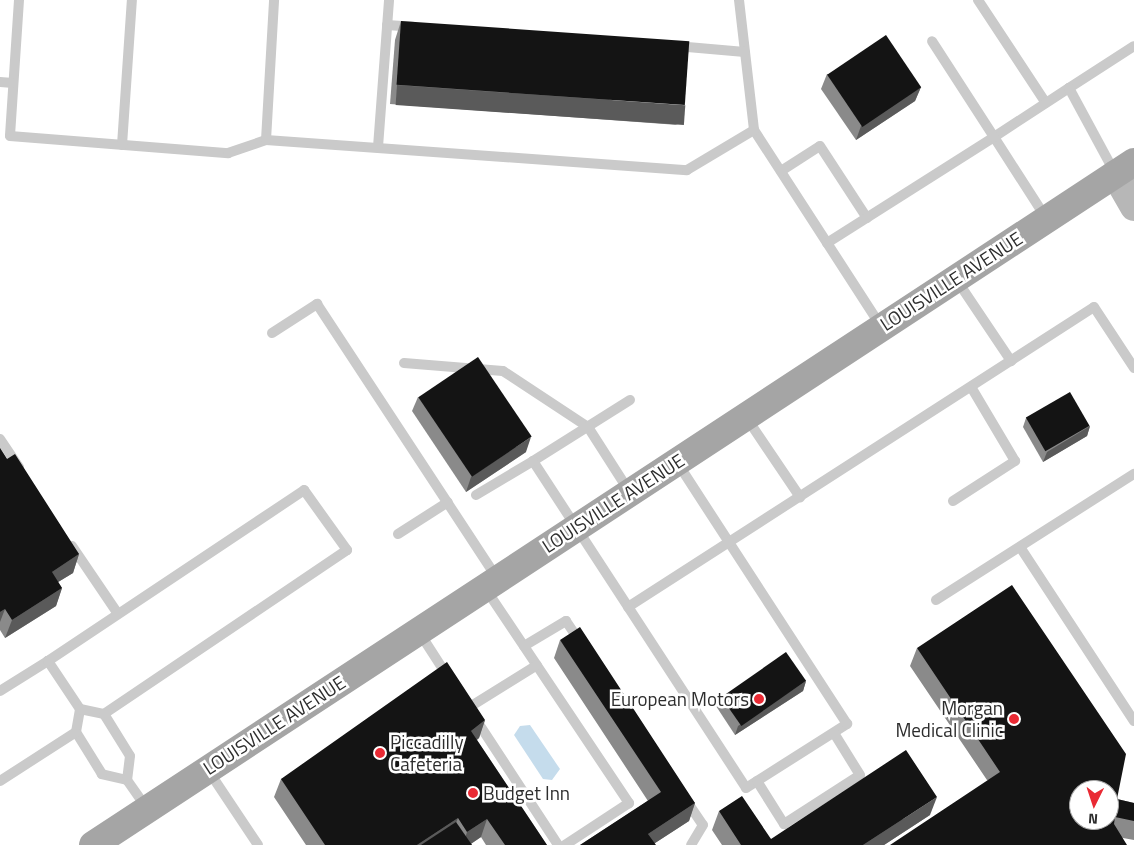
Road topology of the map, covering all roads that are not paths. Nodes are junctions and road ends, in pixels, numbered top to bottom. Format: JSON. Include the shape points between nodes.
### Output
{"nodes":[{"id":1,"x":18,"y":0,"type":"edge"},
{"id":2,"x":132,"y":0,"type":"edge"},
{"id":3,"x":274,"y":0,"type":"edge"},
{"id":4,"x":389,"y":0,"type":"edge"},
{"id":5,"x":739,"y":0,"type":"edge"},
{"id":6,"x":978,"y":0,"type":"edge"},
{"id":7,"x":387,"y":25,"type":"junction"},
{"id":8,"x":427,"y":28,"type":"edge"},
{"id":9,"x":932,"y":40,"type":"dead end"},
{"id":10,"x":666,"y":46,"type":"edge"},
{"id":11,"x":1134,"y":46,"type":"edge"},
{"id":12,"x":745,"y":52,"type":"junction"},
{"id":13,"x":0,"y":82,"type":"edge"},
{"id":14,"x":13,"y":83,"type":"junction"},
{"id":15,"x":1069,"y":88,"type":"junction"},
{"id":16,"x":1046,"y":103,"type":"junction"},
{"id":17,"x":754,"y":130,"type":"junction"},
{"id":18,"x":994,"y":138,"type":"junction"},
{"id":19,"x":266,"y":140,"type":"junction"},
{"id":20,"x":122,"y":145,"type":"junction"},
{"id":21,"x":378,"y":147,"type":"junction"},
{"id":22,"x":1124,"y":168,"type":"edge"},
{"id":23,"x":781,"y":171,"type":"junction"},
{"id":24,"x":1134,"y":207,"type":"edge"},
{"id":25,"x":867,"y":218,"type":"junction"},
{"id":26,"x":1046,"y":218,"type":"junction"},
{"id":27,"x":827,"y":243,"type":"junction"},
{"id":28,"x":955,"y":278,"type":"junction"},
{"id":29,"x":881,"y":327,"type":"junction"},
{"id":30,"x":272,"y":333,"type":"dead end"},
{"id":31,"x":1011,"y":361,"type":"junction"},
{"id":32,"x":404,"y":363,"type":"dead end"},
{"id":33,"x":1134,"y":368,"type":"edge"},
{"id":34,"x":971,"y":387,"type":"junction"},
{"id":35,"x":630,"y":400,"type":"dead end"},
{"id":36,"x":746,"y":416,"type":"junction"},
{"id":37,"x":588,"y":427,"type":"junction"},
{"id":38,"x":0,"y":439,"type":"edge"},
{"id":39,"x":533,"y":461,"type":"junction"},
{"id":40,"x":677,"y":461,"type":"junction"},
{"id":41,"x":1134,"y":474,"type":"edge"},
{"id":42,"x":27,"y":479,"type":"edge"},
{"id":43,"x":630,"y":492,"type":"junction"},
{"id":44,"x":476,"y":495,"type":"dead end"},
{"id":45,"x":800,"y":497,"type":"junction"},
{"id":46,"x":953,"y":501,"type":"dead end"},
{"id":47,"x":448,"y":502,"type":"junction"},
{"id":48,"x":576,"y":527,"type":"junction"},
{"id":49,"x":398,"y":534,"type":"dead end"},
{"id":50,"x":64,"y":535,"type":"edge"},
{"id":51,"x":729,"y":543,"type":"junction"},
{"id":52,"x":1020,"y":547,"type":"junction"},
{"id":53,"x":491,"y":583,"type":"junction"},
{"id":54,"x":936,"y":600,"type":"dead end"},
{"id":55,"x":628,"y":606,"type":"junction"},
{"id":56,"x":118,"y":614,"type":"junction"},
{"id":57,"x":418,"y":631,"type":"junction"},
{"id":58,"x":524,"y":646,"type":"junction"},
{"id":59,"x":588,"y":654,"type":"edge"},
{"id":60,"x":48,"y":661,"type":"junction"},
{"id":61,"x":537,"y":665,"type":"junction"},
{"id":62,"x":453,"y":685,"type":"edge"},
{"id":63,"x":0,"y":692,"type":"edge"},
{"id":64,"x":80,"y":709,"type":"junction"},
{"id":65,"x":104,"y":714,"type":"junction"},
{"id":66,"x":1134,"y":721,"type":"edge"},
{"id":67,"x":76,"y":732,"type":"junction"},
{"id":68,"x":834,"y":733,"type":"junction"},
{"id":69,"x":208,"y":769,"type":"junction"},
{"id":70,"x":128,"y":780,"type":"junction"},
{"id":71,"x":0,"y":781,"type":"edge"},
{"id":72,"x":757,"y":781,"type":"junction"},
{"id":73,"x":681,"y":793,"type":"edge"},
{"id":74,"x":147,"y":809,"type":"junction"},
{"id":75,"x":92,"y":845,"type":"edge"},
{"id":76,"x":258,"y":845,"type":"edge"},
{"id":77,"x":558,"y":845,"type":"edge"},
{"id":78,"x":565,"y":845,"type":"edge"},
{"id":79,"x":691,"y":845,"type":"edge"}],
"edges":[{"from":1,"to":14,"type":"lane"},
{"from":2,"to":20,"type":"lane"},
{"from":3,"to":19,"type":"lane"},
{"from":4,"to":7,"type":"lane"},
{"from":5,"to":12,"type":"lane"},
{"from":6,"to":16,"type":"lane"},
{"from":7,"to":8,"type":"lane"},
{"from":7,"to":21,"type":"lane"},
{"from":9,"to":18,"type":"lane"},
{"from":10,"to":12,"type":"lane"},
{"from":11,"to":15,"type":"lane"},
{"from":12,"to":17,"type":"lane"},
{"from":13,"to":14,"type":"lane"},
{"from":14,"to":20,"type":"lane","via":[[10,136]]},
{"from":15,"to":16,"type":"lane"},
{"from":15,"to":22,"type":"lane"},
{"from":16,"to":18,"type":"lane"},
{"from":17,"to":21,"type":"lane","via":[[687,170]]},
{"from":17,"to":23,"type":"lane"},
{"from":18,"to":25,"type":"lane"},
{"from":18,"to":26,"type":"lane"},
{"from":19,"to":20,"type":"lane","via":[[228,152]]},
{"from":19,"to":21,"type":"lane"},
{"from":22,"to":24,"type":"street"},
{"from":22,"to":26,"type":"main road","name":"LOUISVILLE AVENUE"},
{"from":23,"to":25,"type":"lane","via":[[820,146]]},
{"from":23,"to":27,"type":"lane"},
{"from":25,"to":27,"type":"lane"},
{"from":26,"to":28,"type":"main road","name":"LOUISVILLE AVENUE"},
{"from":27,"to":29,"type":"lane"},
{"from":28,"to":29,"type":"main road","name":"LOUISVILLE AVENUE"},
{"from":28,"to":31,"type":"lane"},
{"from":29,"to":36,"type":"main road","name":"LOUISVILLE AVENUE"},
{"from":30,"to":47,"type":"lane","via":[[317,304]]},
{"from":31,"to":33,"type":"lane","via":[[1094,308]]},
{"from":31,"to":34,"type":"lane"},
{"from":32,"to":37,"type":"lane","via":[[503,371]]},
{"from":34,"to":45,"type":"lane"},
{"from":34,"to":46,"type":"lane","via":[[1015,462]]},
{"from":35,"to":37,"type":"lane"},
{"from":36,"to":40,"type":"main road","name":"LOUISVILLE AVENUE"},
{"from":36,"to":45,"type":"lane"},
{"from":37,"to":39,"type":"lane"},
{"from":37,"to":43,"type":"lane"},
{"from":38,"to":42,"type":"lane"},
{"from":39,"to":44,"type":"lane"},
{"from":39,"to":48,"type":"lane"},
{"from":40,"to":43,"type":"main road","name":"LOUISVILLE AVENUE"},
{"from":40,"to":51,"type":"lane"},
{"from":41,"to":52,"type":"lane"},
{"from":43,"to":48,"type":"main road","name":"LOUISVILLE AVENUE"},
{"from":45,"to":51,"type":"lane"},
{"from":47,"to":49,"type":"lane"},
{"from":47,"to":53,"type":"lane"},
{"from":48,"to":53,"type":"main road","name":"LOUISVILLE AVENUE"},
{"from":48,"to":55,"type":"lane"},
{"from":50,"to":56,"type":"lane"},
{"from":51,"to":55,"type":"lane"},
{"from":51,"to":68,"type":"lane","via":[[847,724]]},
{"from":52,"to":54,"type":"lane"},
{"from":52,"to":66,"type":"lane"},
{"from":53,"to":57,"type":"main road","name":"LOUISVILLE AVENUE"},
{"from":53,"to":58,"type":"lane"},
{"from":55,"to":72,"type":"lane","via":[[746,788]]},
{"from":56,"to":60,"type":"lane"},
{"from":56,"to":65,"type":"lane","via":[[304,490],[347,550]]},
{"from":57,"to":62,"type":"lane"},
{"from":57,"to":69,"type":"main road","name":"LOUISVILLE AVENUE"},
{"from":58,"to":59,"type":"lane","via":[[566,622]]},
{"from":58,"to":61,"type":"lane"},
{"from":60,"to":63,"type":"lane"},
{"from":60,"to":64,"type":"lane"},
{"from":61,"to":77,"type":"lane","via":[[466,704]]},
{"from":61,"to":78,"type":"lane","via":[[629,803]]},
{"from":64,"to":65,"type":"lane"},
{"from":64,"to":67,"type":"lane"},
{"from":65,"to":70,"type":"lane","via":[[130,756]]},
{"from":67,"to":70,"type":"lane","via":[[102,774]]},
{"from":67,"to":71,"type":"lane"},
{"from":68,"to":72,"type":"lane"},
{"from":68,"to":72,"type":"lane","via":[[860,775],[784,824]]},
{"from":69,"to":74,"type":"main road","name":"LOUISVILLE AVENUE"},
{"from":69,"to":76,"type":"lane"},
{"from":70,"to":74,"type":"lane"},
{"from":73,"to":79,"type":"lane","via":[[703,826]]},
{"from":74,"to":75,"type":"main road","name":"LOUISVILLE AVENUE"}]}
